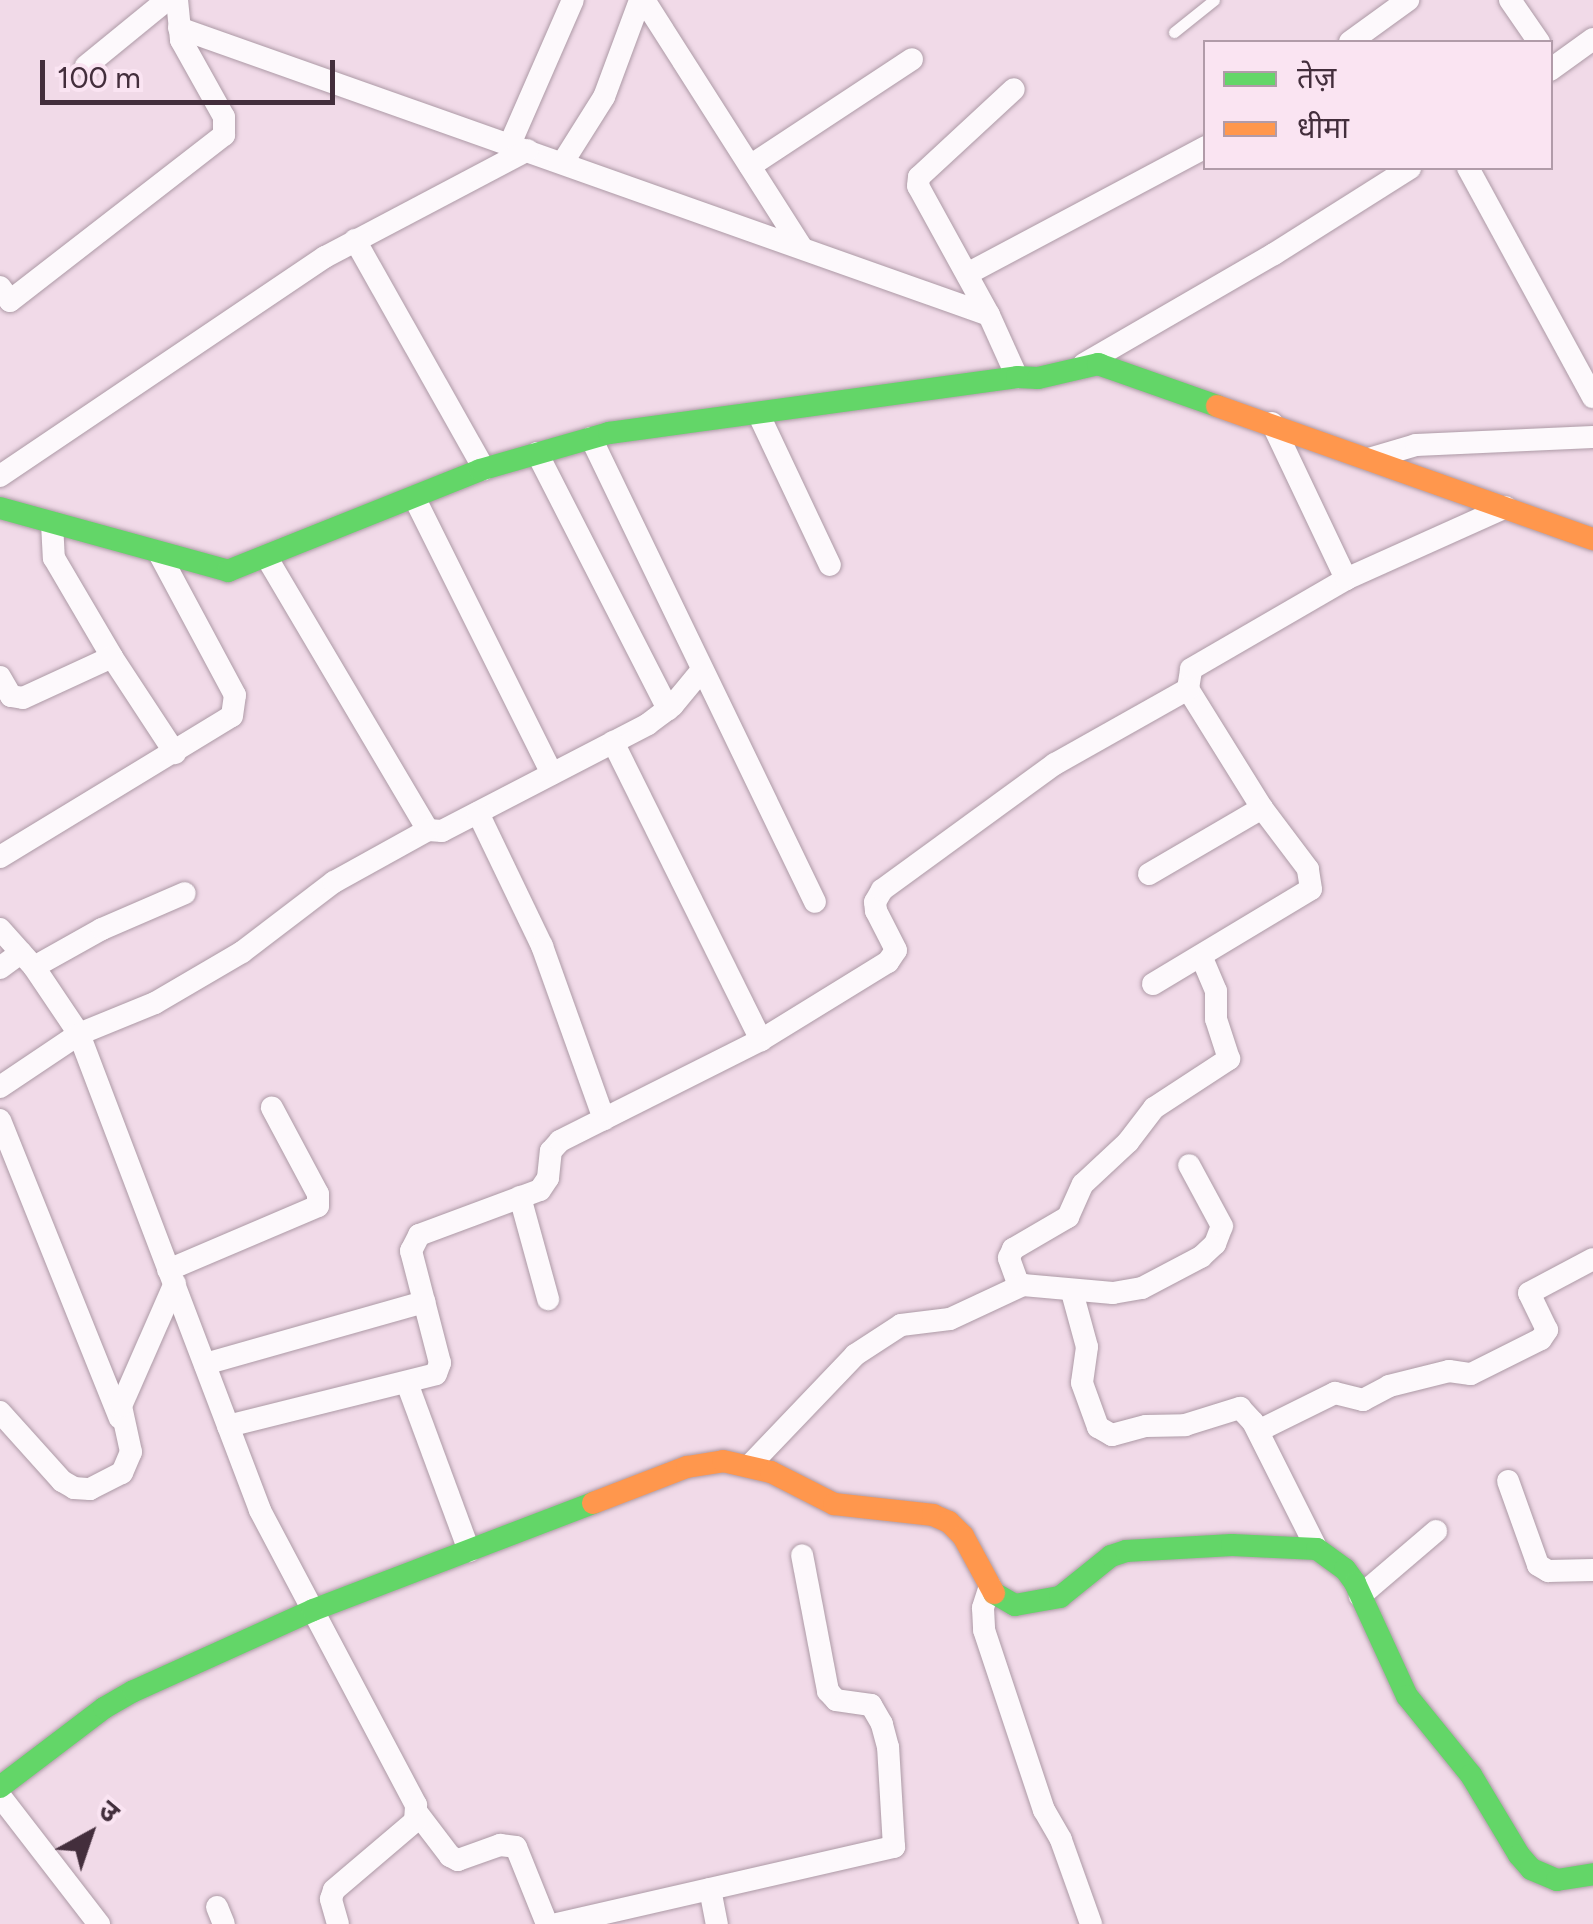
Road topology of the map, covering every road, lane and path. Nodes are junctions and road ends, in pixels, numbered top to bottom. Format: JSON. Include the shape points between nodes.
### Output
{"nodes":[{"id":1,"x":166,"y":0,"type":"edge"},
{"id":2,"x":177,"y":0,"type":"edge"},
{"id":3,"x":573,"y":0,"type":"edge"},
{"id":4,"x":642,"y":0,"type":"edge"},
{"id":5,"x":1214,"y":0,"type":"edge"},
{"id":6,"x":1408,"y":0,"type":"edge"},
{"id":7,"x":1510,"y":0,"type":"edge"},
{"id":8,"x":180,"y":28,"type":"junction"},
{"id":9,"x":1174,"y":32,"type":"dead end"},
{"id":10,"x":1593,"y":39,"type":"edge"},
{"id":11,"x":1353,"y":40,"type":"edge"},
{"id":12,"x":1538,"y":40,"type":"edge"},
{"id":13,"x":912,"y":60,"type":"dead end"},
{"id":14,"x":1553,"y":64,"type":"edge"},
{"id":15,"x":86,"y":66,"type":"dead end"},
{"id":16,"x":1014,"y":90,"type":"dead end"},
{"id":17,"x":519,"y":147,"type":"junction"},
{"id":18,"x":1203,"y":149,"type":"edge"},
{"id":19,"x":562,"y":162,"type":"junction"},
{"id":20,"x":750,"y":166,"type":"junction"},
{"id":21,"x":1407,"y":170,"type":"edge"},
{"id":22,"x":1469,"y":170,"type":"edge"},
{"id":23,"x":355,"y":240,"type":"junction"},
{"id":24,"x":802,"y":248,"type":"junction"},
{"id":25,"x":967,"y":274,"type":"junction"},
{"id":26,"x":3,"y":299,"type":"edge"},
{"id":27,"x":988,"y":315,"type":"junction"},
{"id":28,"x":1084,"y":364,"type":"junction"},
{"id":29,"x":1018,"y":377,"type":"junction"},
{"id":30,"x":1593,"y":397,"type":"edge"},
{"id":31,"x":758,"y":413,"type":"junction"},
{"id":32,"x":1272,"y":424,"type":"junction"},
{"id":33,"x":1593,"y":437,"type":"edge"},
{"id":34,"x":591,"y":438,"type":"junction"},
{"id":35,"x":537,"y":453,"type":"junction"},
{"id":36,"x":1372,"y":458,"type":"junction"},
{"id":37,"x":484,"y":469,"type":"junction"},
{"id":38,"x":0,"y":476,"type":"edge"},
{"id":39,"x":414,"y":497,"type":"junction"},
{"id":40,"x":1506,"y":507,"type":"junction"},
{"id":41,"x":0,"y":508,"type":"edge"},
{"id":42,"x":52,"y":523,"type":"junction"},
{"id":43,"x":1593,"y":538,"type":"edge"},
{"id":44,"x":160,"y":554,"type":"junction"},
{"id":45,"x":267,"y":558,"type":"junction"},
{"id":46,"x":830,"y":566,"type":"dead end"},
{"id":47,"x":1346,"y":579,"type":"junction"},
{"id":48,"x":112,"y":657,"type":"junction"},
{"id":49,"x":702,"y":670,"type":"junction"},
{"id":50,"x":0,"y":676,"type":"edge"},
{"id":51,"x":1188,"y":689,"type":"junction"},
{"id":52,"x":668,"y":709,"type":"junction"},
{"id":53,"x":614,"y":742,"type":"junction"},
{"id":54,"x":175,"y":753,"type":"junction"},
{"id":55,"x":552,"y":774,"type":"junction"},
{"id":56,"x":1262,"y":808,"type":"junction"},
{"id":57,"x":478,"y":813,"type":"junction"},
{"id":58,"x":428,"y":830,"type":"junction"},
{"id":59,"x":0,"y":857,"type":"edge"},
{"id":60,"x":1149,"y":874,"type":"dead end"},
{"id":61,"x":186,"y":893,"type":"dead end"},
{"id":62,"x":815,"y":902,"type":"dead end"},
{"id":63,"x":0,"y":929,"type":"edge"},
{"id":64,"x":1201,"y":956,"type":"junction"},
{"id":65,"x":28,"y":960,"type":"junction"},
{"id":66,"x":0,"y":968,"type":"edge"},
{"id":67,"x":1153,"y":984,"type":"dead end"},
{"id":68,"x":79,"y":1034,"type":"junction"},
{"id":69,"x":762,"y":1040,"type":"junction"},
{"id":70,"x":0,"y":1087,"type":"edge"},
{"id":71,"x":272,"y":1108,"type":"dead end"},
{"id":72,"x":604,"y":1119,"type":"junction"},
{"id":73,"x":0,"y":1120,"type":"edge"},
{"id":74,"x":1189,"y":1165,"type":"dead end"},
{"id":75,"x":520,"y":1197,"type":"junction"},
{"id":76,"x":1593,"y":1258,"type":"edge"},
{"id":77,"x":171,"y":1276,"type":"junction"},
{"id":78,"x":1019,"y":1286,"type":"junction"},
{"id":79,"x":1072,"y":1292,"type":"junction"},
{"id":80,"x":548,"y":1299,"type":"dead end"},
{"id":81,"x":424,"y":1302,"type":"junction"},
{"id":82,"x":205,"y":1364,"type":"junction"},
{"id":83,"x":407,"y":1383,"type":"junction"},
{"id":84,"x":2,"y":1418,"type":"edge"},
{"id":85,"x":121,"y":1418,"type":"junction"},
{"id":86,"x":228,"y":1426,"type":"junction"},
{"id":87,"x":1258,"y":1432,"type":"junction"},
{"id":88,"x":750,"y":1464,"type":"junction"},
{"id":89,"x":1508,"y":1481,"type":"dead end"},
{"id":90,"x":1436,"y":1531,"type":"dead end"},
{"id":91,"x":1317,"y":1549,"type":"junction"},
{"id":92,"x":469,"y":1551,"type":"junction"},
{"id":93,"x":802,"y":1554,"type":"dead end"},
{"id":94,"x":1593,"y":1570,"type":"edge"},
{"id":95,"x":990,"y":1586,"type":"junction"},
{"id":96,"x":1360,"y":1596,"type":"junction"},
{"id":97,"x":313,"y":1610,"type":"junction"},
{"id":98,"x":0,"y":1787,"type":"edge"},
{"id":99,"x":0,"y":1796,"type":"edge"},
{"id":100,"x":418,"y":1814,"type":"junction"},
{"id":101,"x":1593,"y":1874,"type":"edge"},
{"id":102,"x":710,"y":1889,"type":"junction"},
{"id":103,"x":100,"y":1924,"type":"edge"},
{"id":104,"x":338,"y":1924,"type":"edge"},
{"id":105,"x":547,"y":1924,"type":"edge"},
{"id":106,"x":558,"y":1924,"type":"edge"},
{"id":107,"x":717,"y":1924,"type":"edge"},
{"id":108,"x":1090,"y":1924,"type":"edge"}],
"edges":[{"from":1,"to":15,"type":"street"},
{"from":2,"to":8,"type":"street"},
{"from":3,"to":17,"type":"street"},
{"from":4,"to":19,"type":"street","via":[[604,98]]},
{"from":4,"to":20,"type":"street"},
{"from":5,"to":9,"type":"lane"},
{"from":6,"to":11,"type":"street"},
{"from":7,"to":12,"type":"street"},
{"from":8,"to":17,"type":"street"},
{"from":8,"to":26,"type":"street","via":[[189,60],[224,117],[224,135]]},
{"from":10,"to":14,"type":"street"},
{"from":13,"to":20,"type":"street"},
{"from":16,"to":25,"type":"street","via":[[919,176],[918,186]]},
{"from":17,"to":19,"type":"street"},
{"from":17,"to":23,"type":"street"},
{"from":18,"to":25,"type":"street"},
{"from":19,"to":24,"type":"street"},
{"from":20,"to":24,"type":"street"},
{"from":21,"to":28,"type":"street"},
{"from":22,"to":30,"type":"street"},
{"from":23,"to":37,"type":"street"},
{"from":23,"to":38,"type":"street"},
{"from":24,"to":27,"type":"street"},
{"from":25,"to":27,"type":"street"},
{"from":27,"to":29,"type":"street"},
{"from":28,"to":29,"type":"street"},
{"from":28,"to":32,"type":"street","via":[[1116,368]]},
{"from":29,"to":31,"type":"street"},
{"from":31,"to":34,"type":"street"},
{"from":31,"to":46,"type":"street"},
{"from":32,"to":36,"type":"street"},
{"from":32,"to":47,"type":"street"},
{"from":33,"to":36,"type":"street","via":[[1416,445]]},
{"from":34,"to":35,"type":"street"},
{"from":34,"to":49,"type":"street"},
{"from":35,"to":37,"type":"street"},
{"from":35,"to":52,"type":"street"},
{"from":36,"to":40,"type":"street"},
{"from":37,"to":39,"type":"street"},
{"from":39,"to":45,"type":"street"},
{"from":39,"to":55,"type":"street"},
{"from":40,"to":43,"type":"street"},
{"from":40,"to":47,"type":"street"},
{"from":41,"to":42,"type":"street"},
{"from":42,"to":44,"type":"street"},
{"from":42,"to":48,"type":"street","via":[[54,558]]},
{"from":44,"to":45,"type":"street","via":[[212,570]]},
{"from":44,"to":54,"type":"street","via":[[236,706],[225,723]]},
{"from":45,"to":58,"type":"street"},
{"from":47,"to":51,"type":"street","via":[[1198,662]]},
{"from":48,"to":50,"type":"street","via":[[24,698],[11,696]]},
{"from":48,"to":54,"type":"street"},
{"from":49,"to":52,"type":"street"},
{"from":49,"to":62,"type":"street"},
{"from":51,"to":56,"type":"street"},
{"from":51,"to":69,"type":"street","via":[[1055,764],[882,890],[876,911],[894,941],[894,957]]},
{"from":52,"to":53,"type":"street"},
{"from":53,"to":55,"type":"street"},
{"from":53,"to":69,"type":"street"},
{"from":54,"to":59,"type":"street"},
{"from":55,"to":57,"type":"street"},
{"from":56,"to":60,"type":"street"},
{"from":56,"to":64,"type":"street","via":[[1308,870],[1311,889]]},
{"from":57,"to":58,"type":"street","via":[[442,831]]},
{"from":57,"to":72,"type":"street","via":[[542,946]]},
{"from":58,"to":68,"type":"street","via":[[334,882],[242,952],[170,995]]},
{"from":61,"to":65,"type":"street"},
{"from":63,"to":65,"type":"street"},
{"from":64,"to":67,"type":"street"},
{"from":64,"to":78,"type":"street","via":[[1230,1059],[1154,1108],[1082,1184],[1068,1217],[1013,1249],[1009,1258]]},
{"from":65,"to":66,"type":"street"},
{"from":65,"to":68,"type":"street"},
{"from":68,"to":70,"type":"street"},
{"from":68,"to":77,"type":"street"},
{"from":69,"to":72,"type":"street"},
{"from":71,"to":77,"type":"street","via":[[318,1194],[318,1206]]},
{"from":72,"to":75,"type":"street","via":[[554,1146],[545,1185]]},
{"from":73,"to":85,"type":"street"},
{"from":74,"to":79,"type":"street","via":[[1222,1226],[1215,1244],[1142,1288]]},
{"from":75,"to":80,"type":"street"},
{"from":75,"to":81,"type":"street","via":[[414,1240]]},
{"from":76,"to":87,"type":"street","via":[[1530,1293],[1547,1330],[1541,1339],[1471,1374],[1449,1371],[1362,1400],[1335,1393]]},
{"from":77,"to":82,"type":"street"},
{"from":77,"to":85,"type":"street"},
{"from":78,"to":79,"type":"street"},
{"from":78,"to":88,"type":"street","via":[[950,1320],[901,1325],[876,1337]]},
{"from":79,"to":87,"type":"street","via":[[1087,1347],[1082,1383],[1104,1432],[1185,1425],[1240,1408]]},
{"from":81,"to":82,"type":"street"},
{"from":81,"to":83,"type":"street","via":[[438,1369]]},
{"from":82,"to":86,"type":"street"},
{"from":83,"to":86,"type":"street"},
{"from":83,"to":92,"type":"street"},
{"from":84,"to":85,"type":"street","via":[[62,1482],[90,1489],[130,1463]]},
{"from":86,"to":97,"type":"street","via":[[264,1520]]},
{"from":87,"to":91,"type":"street"},
{"from":88,"to":92,"type":"street","via":[[687,1467]]},
{"from":88,"to":95,"type":"street","via":[[834,1504],[949,1522]]},
{"from":89,"to":94,"type":"street","via":[[1538,1566]]},
{"from":90,"to":96,"type":"street"},
{"from":91,"to":95,"type":"street","via":[[1126,1551],[1110,1556],[1060,1597],[1015,1605]]},
{"from":91,"to":96,"type":"street","via":[[1345,1569]]},
{"from":92,"to":97,"type":"street"},
{"from":93,"to":102,"type":"street","via":[[828,1691],[836,1700],[871,1705],[882,1724],[897,1839],[889,1849]]},
{"from":95,"to":108,"type":"street","via":[[984,1630]]},
{"from":96,"to":101,"type":"street","via":[[1407,1696],[1471,1775],[1519,1855],[1531,1869],[1557,1880]]},
{"from":97,"to":98,"type":"street","via":[[134,1691]]},
{"from":97,"to":100,"type":"street"},
{"from":99,"to":103,"type":"street"},
{"from":100,"to":104,"type":"street","via":[[334,1890]]},
{"from":100,"to":105,"type":"street","via":[[458,1860],[500,1845],[516,1848]]},
{"from":102,"to":106,"type":"street"},
{"from":102,"to":107,"type":"street"}]}
